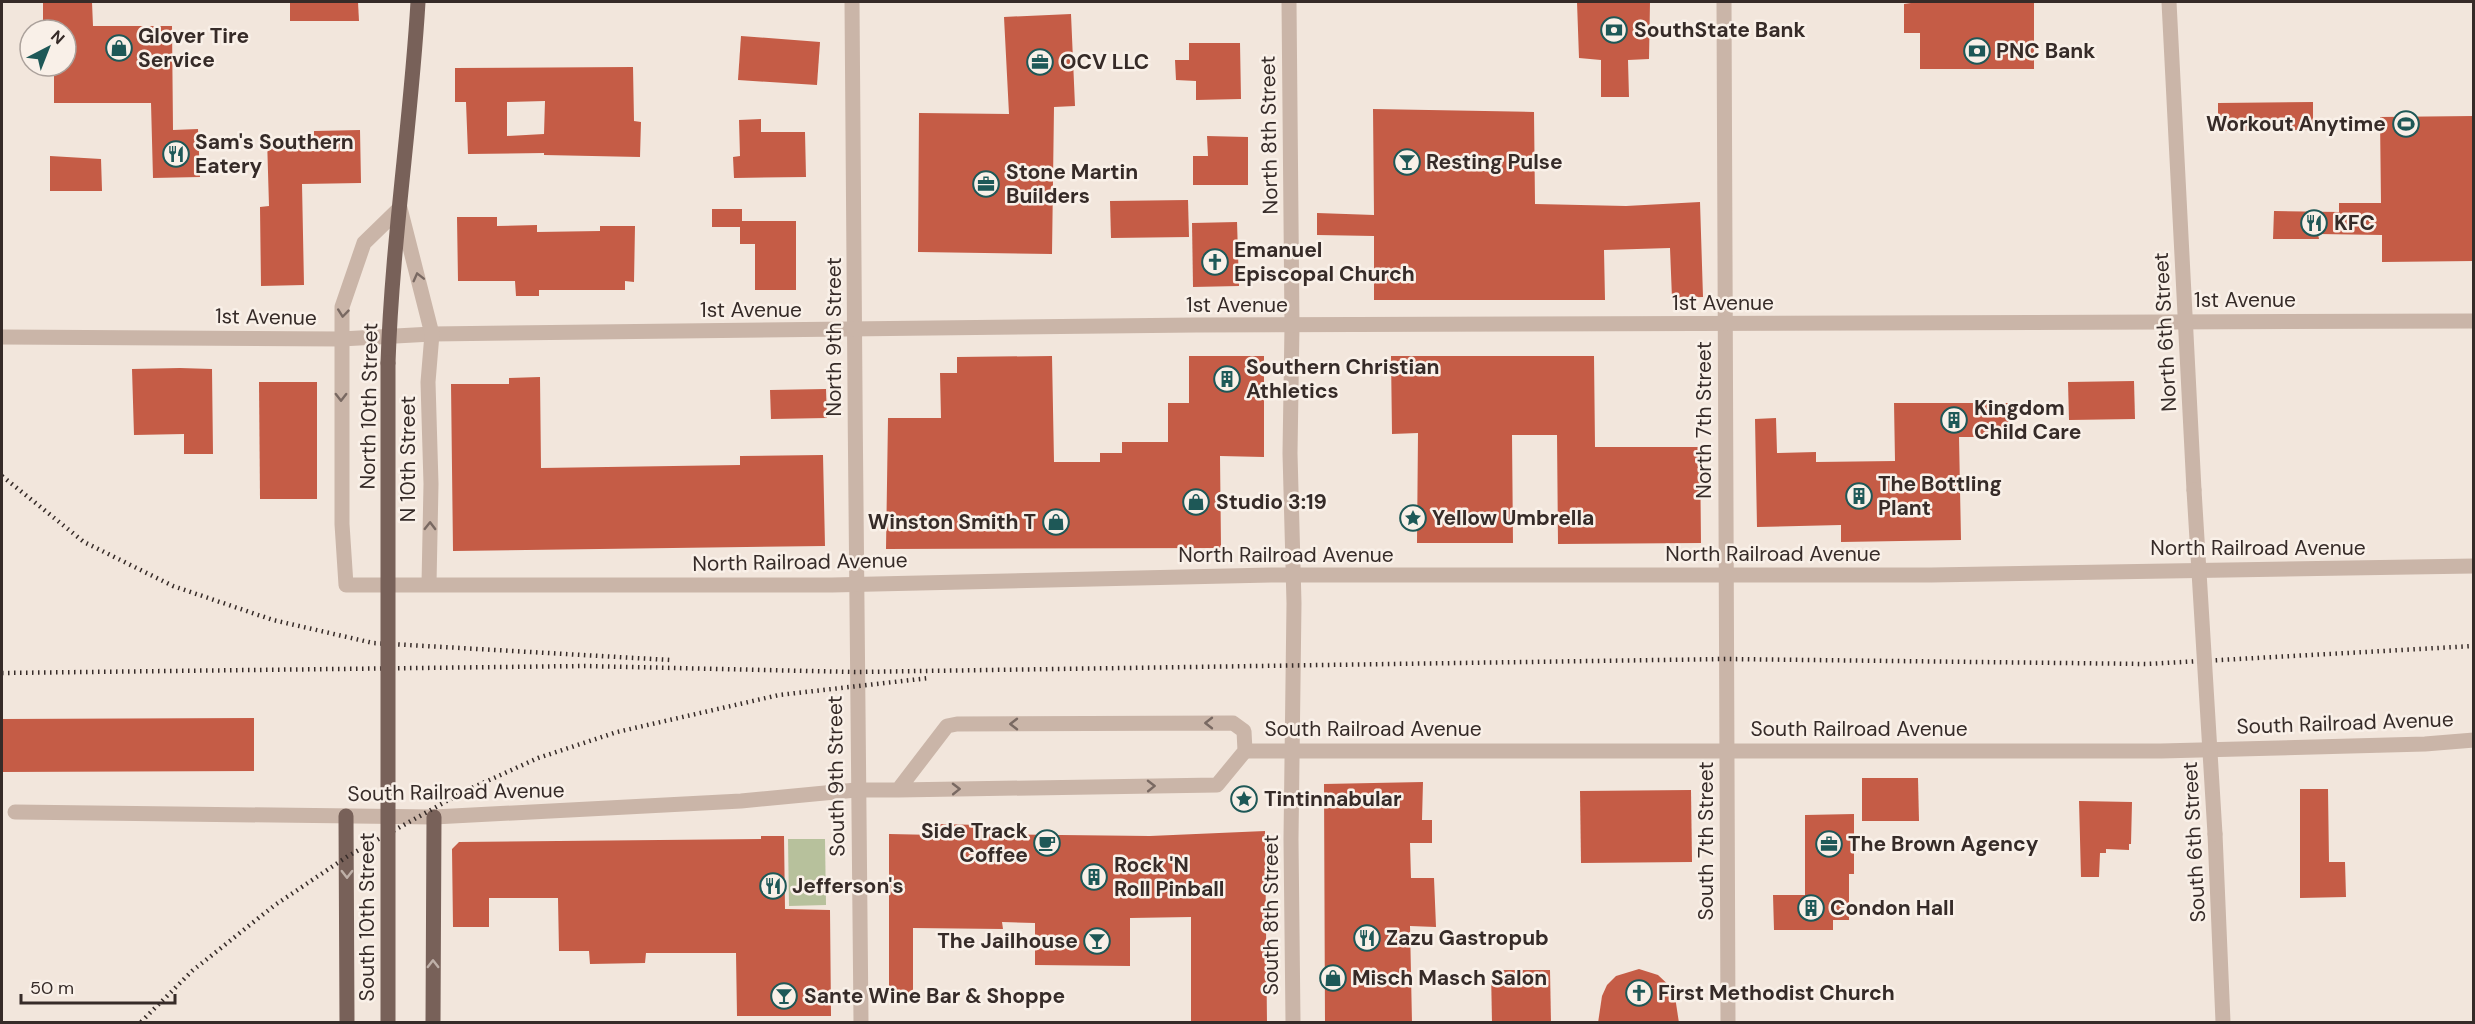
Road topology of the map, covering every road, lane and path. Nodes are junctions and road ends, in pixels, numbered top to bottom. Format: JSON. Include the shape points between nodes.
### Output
{"nodes":[{"id":1,"x":418,"y":2,"type":"edge"},
{"id":2,"x":852,"y":2,"type":"edge"},
{"id":3,"x":1289,"y":2,"type":"edge"},
{"id":4,"x":1724,"y":2,"type":"edge"},
{"id":5,"x":2169,"y":2,"type":"edge"},
{"id":6,"x":400,"y":208,"type":"junction"},
{"id":7,"x":2186,"y":321,"type":"junction"},
{"id":8,"x":2474,"y":321,"type":"edge"},
{"id":9,"x":1725,"y":324,"type":"junction"},
{"id":10,"x":1292,"y":326,"type":"junction"},
{"id":11,"x":855,"y":331,"type":"junction"},
{"id":12,"x":432,"y":334,"type":"junction"},
{"id":13,"x":389,"y":336,"type":"junction"},
{"id":14,"x":2,"y":337,"type":"edge"},
{"id":15,"x":341,"y":339,"type":"junction"},
{"id":16,"x":2474,"y":566,"type":"edge"},
{"id":17,"x":1294,"y":575,"type":"junction"},
{"id":18,"x":1727,"y":576,"type":"junction"},
{"id":19,"x":429,"y":584,"type":"junction"},
{"id":20,"x":856,"y":585,"type":"junction"},
{"id":21,"x":1726,"y":658,"type":"joint"},
{"id":22,"x":2203,"y":660,"type":"joint"},
{"id":23,"x":1294,"y":663,"type":"joint"},
{"id":24,"x":855,"y":672,"type":"joint"},
{"id":25,"x":2474,"y":740,"type":"edge"},
{"id":26,"x":1293,"y":749,"type":"junction"},
{"id":27,"x":1727,"y":750,"type":"junction"},
{"id":28,"x":1245,"y":751,"type":"junction"},
{"id":29,"x":856,"y":790,"type":"junction"},
{"id":30,"x":898,"y":790,"type":"junction"},
{"id":31,"x":15,"y":812,"type":"dead end"},
{"id":32,"x":389,"y":812,"type":"joint"},
{"id":33,"x":346,"y":816,"type":"junction"},
{"id":34,"x":434,"y":818,"type":"junction"},
{"id":35,"x":347,"y":1023,"type":"edge"},
{"id":36,"x":388,"y":1023,"type":"edge"},
{"id":37,"x":433,"y":1023,"type":"edge"},
{"id":38,"x":861,"y":1023,"type":"edge"},
{"id":39,"x":1293,"y":1023,"type":"edge"},
{"id":40,"x":1728,"y":1023,"type":"edge"},
{"id":41,"x":2223,"y":1023,"type":"edge"}],
"edges":[{"from":1,"to":6,"type":"main road","name":"North 10th Street"},
{"from":2,"to":11,"type":"street","name":"North 9th Street"},
{"from":3,"to":10,"type":"street","name":"North 8th Street"},
{"from":4,"to":9,"type":"street","name":"North 7th Street"},
{"from":5,"to":7,"type":"street","name":"North 6th Street"},
{"from":12,"to":6,"type":"street","name":"N 10th Street","one_way":true},
{"from":6,"to":13,"type":"main road","name":"North 10th Street"},
{"from":6,"to":15,"type":"street","name":"North Railroad Avenue","one_way":true,"via":[[364,243],[342,307]]},
{"from":7,"to":8,"type":"street","name":"1st Avenue"},
{"from":7,"to":9,"type":"street","name":"1st Avenue"},
{"from":7,"to":22,"type":"street","name":"North 6th Street","bridge":true},
{"from":9,"to":10,"type":"street","name":"1st Avenue"},
{"from":9,"to":18,"type":"street","name":"North 7th Street"},
{"from":10,"to":11,"type":"street","name":"1st Avenue"},
{"from":10,"to":17,"type":"street","name":"North 8th Street","via":[[1290,453]]},
{"from":11,"to":12,"type":"street","name":"1st Avenue"},
{"from":11,"to":20,"type":"street","name":"North 9th Street"},
{"from":12,"to":13,"type":"street","name":"1st Avenue"},
{"from":19,"to":12,"type":"street","name":"N 10th Street","one_way":true,"via":[[428,382]]},
{"from":13,"to":15,"type":"street","name":"1st Avenue"},
{"from":13,"to":32,"type":"main road","name":"North 10th Street","bridge":true},
{"from":14,"to":15,"type":"street","name":"1st Avenue"},
{"from":15,"to":19,"type":"street","name":"North Railroad Avenue","one_way":true,"via":[[346,585]]},
{"from":16,"to":18,"type":"street","name":"North Railroad Avenue"},
{"from":17,"to":18,"type":"street","name":"North Railroad Avenue"},
{"from":17,"to":20,"type":"street","name":"North Railroad Avenue"},
{"from":17,"to":23,"type":"street","name":"North 8th Street"},
{"from":18,"to":21,"type":"street","name":"North 7th Street"},
{"from":19,"to":20,"type":"street","name":"North Railroad Avenue"},
{"from":20,"to":24,"type":"street","name":"North 9th Street"},
{"from":21,"to":27,"type":"street","name":"South 7th Street"},
{"from":22,"to":41,"type":"street","name":"South 6th Street","bridge":true},
{"from":23,"to":26,"type":"street","name":"South 8th Street"},
{"from":24,"to":29,"type":"street","name":"South 9th Street"},
{"from":25,"to":27,"type":"street","name":"South Railroad Avenue","via":[[2161,750]]},
{"from":26,"to":27,"type":"street","name":"South Railroad Avenue"},
{"from":26,"to":28,"type":"street","name":"South Railroad Avenue"},
{"from":26,"to":39,"type":"street","name":"South 8th Street"},
{"from":27,"to":40,"type":"street","name":"South 7th Street"},
{"from":30,"to":28,"type":"street","name":"South Railroad Avenue","one_way":true,"via":[[1216,785]]},
{"from":28,"to":30,"type":"street","name":"South Railroad Avenue","one_way":true,"via":[[1244,731],[1233,723],[957,724],[947,726]]},
{"from":29,"to":30,"type":"street","name":"South Railroad Avenue"},
{"from":29,"to":34,"type":"street","name":"South Railroad Avenue","via":[[741,801]]},
{"from":29,"to":38,"type":"street","name":"South 9th Street"},
{"from":31,"to":33,"type":"street","name":"South Railroad Avenue"},
{"from":32,"to":36,"type":"main road","name":"South 10th Street","bridge":true},
{"from":33,"to":34,"type":"street","name":"South Railroad Avenue"},
{"from":33,"to":35,"type":"main road","one_way":true},
{"from":37,"to":34,"type":"main road","one_way":true}]}
